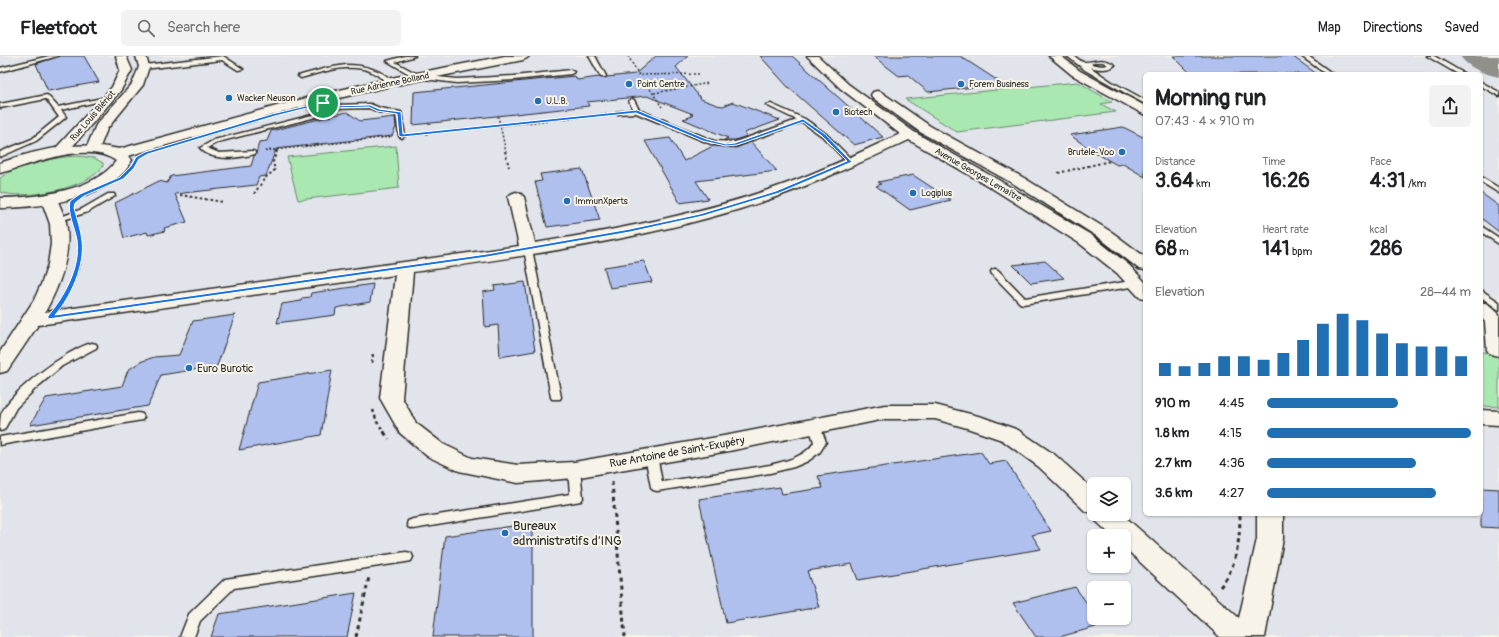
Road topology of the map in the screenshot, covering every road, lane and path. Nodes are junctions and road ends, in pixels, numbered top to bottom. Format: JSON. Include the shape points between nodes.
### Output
{"nodes":[{"id":1,"x":55,"y":56,"type":"edge"},
{"id":2,"x":121,"y":56,"type":"edge"},
{"id":3,"x":412,"y":56,"type":"edge"},
{"id":4,"x":523,"y":56,"type":"edge"},
{"id":5,"x":592,"y":56,"type":"edge"},
{"id":6,"x":628,"y":56,"type":"edge"},
{"id":7,"x":812,"y":56,"type":"edge"},
{"id":8,"x":828,"y":56,"type":"edge"},
{"id":9,"x":1054,"y":56,"type":"edge"},
{"id":10,"x":1070,"y":56,"type":"edge"},
{"id":11,"x":1086,"y":56,"type":"edge"},
{"id":12,"x":1109,"y":56,"type":"edge"},
{"id":13,"x":1304,"y":56,"type":"edge"},
{"id":14,"x":1430,"y":56,"type":"edge"},
{"id":15,"x":194,"y":59,"type":"edge"},
{"id":16,"x":1095,"y":60,"type":"junction"},
{"id":17,"x":1103,"y":60,"type":"junction"},
{"id":18,"x":143,"y":62,"type":"edge"},
{"id":19,"x":1087,"y":67,"type":"junction"},
{"id":20,"x":240,"y":69,"type":"dead end"},
{"id":21,"x":0,"y":70,"type":"edge"},
{"id":22,"x":571,"y":72,"type":"dead end"},
{"id":23,"x":1327,"y":72,"type":"edge"},
{"id":24,"x":1458,"y":72,"type":"edge"},
{"id":25,"x":700,"y":74,"type":"dead end"},
{"id":26,"x":301,"y":76,"type":"dead end"},
{"id":27,"x":603,"y":76,"type":"dead end"},
{"id":28,"x":418,"y":77,"type":"junction"},
{"id":29,"x":391,"y":82,"type":"junction"},
{"id":30,"x":709,"y":83,"type":"dead end"},
{"id":31,"x":1483,"y":85,"type":"edge"},
{"id":32,"x":654,"y":93,"type":"dead end"},
{"id":33,"x":1499,"y":94,"type":"edge"},
{"id":34,"x":107,"y":99,"type":"junction"},
{"id":35,"x":317,"y":100,"type":"junction"},
{"id":36,"x":632,"y":101,"type":"dead end"},
{"id":37,"x":1143,"y":101,"type":"edge"},
{"id":38,"x":769,"y":105,"type":"dead end"},
{"id":39,"x":0,"y":106,"type":"edge"},
{"id":40,"x":332,"y":107,"type":"junction"},
{"id":41,"x":56,"y":109,"type":"junction"},
{"id":42,"x":1143,"y":109,"type":"edge"},
{"id":43,"x":637,"y":111,"type":"junction"},
{"id":44,"x":619,"y":113,"type":"joint"},
{"id":45,"x":498,"y":116,"type":"dead end"},
{"id":46,"x":803,"y":120,"type":"junction"},
{"id":47,"x":500,"y":126,"type":"junction"},
{"id":48,"x":909,"y":135,"type":"junction"},
{"id":49,"x":402,"y":136,"type":"junction"},
{"id":50,"x":93,"y":149,"type":"junction"},
{"id":51,"x":277,"y":150,"type":"junction"},
{"id":52,"x":61,"y":151,"type":"junction"},
{"id":53,"x":253,"y":153,"type":"joint"},
{"id":54,"x":119,"y":154,"type":"junction"},
{"id":55,"x":0,"y":155,"type":"edge"},
{"id":56,"x":1110,"y":161,"type":"dead end"},
{"id":57,"x":850,"y":162,"type":"junction"},
{"id":58,"x":509,"y":167,"type":"dead end"},
{"id":59,"x":0,"y":168,"type":"edge"},
{"id":60,"x":1058,"y":173,"type":"dead end"},
{"id":61,"x":1483,"y":180,"type":"edge"},
{"id":62,"x":1499,"y":191,"type":"edge"},
{"id":63,"x":254,"y":194,"type":"dead end"},
{"id":64,"x":180,"y":195,"type":"dead end"},
{"id":65,"x":111,"y":196,"type":"dead end"},
{"id":66,"x":516,"y":196,"type":"dead end"},
{"id":67,"x":49,"y":198,"type":"junction"},
{"id":68,"x":223,"y":202,"type":"dead end"},
{"id":69,"x":0,"y":203,"type":"edge"},
{"id":70,"x":74,"y":216,"type":"junction"},
{"id":71,"x":57,"y":220,"type":"junction"},
{"id":72,"x":1483,"y":230,"type":"edge"},
{"id":73,"x":1499,"y":242,"type":"edge"},
{"id":74,"x":528,"y":249,"type":"junction"},
{"id":75,"x":1143,"y":261,"type":"edge"},
{"id":76,"x":404,"y":268,"type":"junction"},
{"id":77,"x":995,"y":272,"type":"dead end"},
{"id":78,"x":73,"y":279,"type":"dead end"},
{"id":79,"x":1141,"y":288,"type":"edge"},
{"id":80,"x":1483,"y":295,"type":"edge"},
{"id":81,"x":1499,"y":307,"type":"edge"},
{"id":82,"x":1483,"y":310,"type":"edge"},
{"id":83,"x":32,"y":320,"type":"junction"},
{"id":84,"x":92,"y":346,"type":"dead end"},
{"id":85,"x":1492,"y":350,"type":"edge"},
{"id":86,"x":0,"y":367,"type":"edge"},
{"id":87,"x":556,"y":397,"type":"dead end"},
{"id":88,"x":1483,"y":417,"type":"edge"},
{"id":89,"x":138,"y":418,"type":"dead end"},
{"id":90,"x":1499,"y":418,"type":"edge"},
{"id":91,"x":815,"y":426,"type":"junction"},
{"id":92,"x":0,"y":427,"type":"edge"},
{"id":93,"x":0,"y":441,"type":"edge"},
{"id":94,"x":651,"y":456,"type":"junction"},
{"id":95,"x":611,"y":463,"type":"junction"},
{"id":96,"x":574,"y":470,"type":"junction"},
{"id":97,"x":1087,"y":498,"type":"edge"},
{"id":98,"x":1240,"y":516,"type":"edge"},
{"id":99,"x":1113,"y":521,"type":"edge"},
{"id":100,"x":1267,"y":522,"type":"edge"},
{"id":101,"x":413,"y":524,"type":"dead end"},
{"id":102,"x":406,"y":557,"type":"dead end"},
{"id":103,"x":373,"y":561,"type":"junction"},
{"id":104,"x":1206,"y":606,"type":"junction"},
{"id":105,"x":187,"y":637,"type":"edge"},
{"id":106,"x":356,"y":637,"type":"edge"},
{"id":107,"x":625,"y":637,"type":"edge"},
{"id":108,"x":1240,"y":637,"type":"edge"},
{"id":109,"x":1250,"y":637,"type":"edge"}],
"edges":[{"from":1,"to":21,"type":"lane"},
{"from":2,"to":34,"type":"street","name":"Rue Louis Blériot","via":[[126,70],[117,88]]},
{"from":3,"to":28,"type":"lane","via":[[390,61]]},
{"from":4,"to":28,"type":"street","name":"Rue Adrienne Bolland"},
{"from":5,"to":27,"type":"lane"},
{"from":6,"to":25,"type":"path","via":[[639,75]]},
{"from":7,"to":48,"type":"street","name":"Avenue Georges Lemaître","via":[[844,86]]},
{"from":8,"to":75,"type":"street","name":"Avenue Georges Lemaître","via":[[860,83],[925,129],[1019,181]]},
{"from":9,"to":42,"type":"street","via":[[1076,73]]},
{"from":10,"to":19,"type":"lane"},
{"from":11,"to":16,"type":"lane"},
{"from":12,"to":17,"type":"lane"},
{"from":13,"to":23,"type":"lane"},
{"from":14,"to":24,"type":"lane"},
{"from":15,"to":18,"type":"lane"},
{"from":15,"to":20,"type":"lane","via":[[223,58]]},
{"from":16,"to":17,"type":"lane"},
{"from":16,"to":19,"type":"lane","via":[[1089,61]]},
{"from":17,"to":19,"type":"lane","via":[[1112,65]]},
{"from":18,"to":50,"type":"street","name":"Rue Louis Blériot","via":[[137,85],[100,128]]},
{"from":19,"to":37,"type":"lane","via":[[1110,84]]},
{"from":22,"to":28,"type":"lane","via":[[457,81]]},
{"from":26,"to":29,"type":"lane","via":[[348,66],[373,71]]},
{"from":28,"to":29,"type":"street","name":"Rue Adrienne Bolland"},
{"from":29,"to":35,"type":"street","name":"Rue Adrienne Bolland"},
{"from":30,"to":32,"type":"path"},
{"from":31,"to":33,"type":"lane"},
{"from":34,"to":41,"type":"lane"},
{"from":34,"to":52,"type":"street","name":"Rue Louis Blériot"},
{"from":35,"to":40,"type":"lane"},
{"from":35,"to":54,"type":"street","name":"Rue Adrienne Bolland"},
{"from":36,"to":43,"type":"lane"},
{"from":38,"to":46,"type":"lane"},
{"from":39,"to":41,"type":"lane","via":[[47,98]]},
{"from":40,"to":49,"type":"lane","via":[[370,106],[378,110],[399,113]]},
{"from":40,"to":53,"type":"lane","via":[[322,114],[216,141],[203,148],[212,154],[222,155]]},
{"from":41,"to":55,"type":"lane","via":[[63,117],[34,140]]},
{"from":43,"to":44,"type":"lane"},
{"from":43,"to":46,"type":"lane","via":[[704,140],[726,145],[736,144]]},
{"from":44,"to":47,"type":"path"},
{"from":45,"to":47,"type":"path"},
{"from":46,"to":57,"type":"lane","via":[[824,135]]},
{"from":47,"to":49,"type":"path"},
{"from":47,"to":58,"type":"path"},
{"from":48,"to":57,"type":"street"},
{"from":48,"to":79,"type":"street","name":"Avenue Georges Lemaître","via":[[1085,239],[1123,269]]},
{"from":49,"to":51,"type":"path"},
{"from":50,"to":52,"type":"street"},
{"from":50,"to":54,"type":"street"},
{"from":51,"to":53,"type":"path"},
{"from":51,"to":63,"type":"path","via":[[273,162],[275,170],[265,178]]},
{"from":52,"to":59,"type":"street"},
{"from":54,"to":67,"type":"street","via":[[124,160],[112,176],[74,192]]},
{"from":56,"to":60,"type":"path"},
{"from":57,"to":74,"type":"street","via":[[777,192],[701,215],[630,231]]},
{"from":61,"to":62,"type":"lane"},
{"from":64,"to":68,"type":"path"},
{"from":65,"to":70,"type":"lane","via":[[90,210]]},
{"from":66,"to":74,"type":"street"},
{"from":67,"to":69,"type":"street"},
{"from":67,"to":71,"type":"street"},
{"from":70,"to":71,"type":"lane"},
{"from":70,"to":78,"type":"path","via":[[80,241],[79,266]]},
{"from":71,"to":83,"type":"street","via":[[60,244],[56,269]]},
{"from":72,"to":73,"type":"lane"},
{"from":74,"to":76,"type":"street"},
{"from":74,"to":87,"type":"lane"},
{"from":76,"to":83,"type":"street"},
{"from":76,"to":96,"type":"street","name":"Rue Antoine de Saint-Exupéry","via":[[391,398],[408,428],[435,450],[467,466],[518,474]]},
{"from":77,"to":79,"type":"lane","via":[[1023,300]]},
{"from":80,"to":81,"type":"lane"},
{"from":82,"to":85,"type":"street","via":[[1494,320]]},
{"from":83,"to":86,"type":"street"},
{"from":84,"to":92,"type":"lane","via":[[58,364],[32,386],[11,406]]},
{"from":88,"to":90,"type":"street"},
{"from":89,"to":93,"type":"lane"},
{"from":91,"to":94,"type":"street","name":"Rue Antoine de Saint-Exupéry"},
{"from":91,"to":94,"type":"lane","via":[[820,442],[816,449],[804,458],[770,469],[657,487]]},
{"from":91,"to":97,"type":"street","name":"Rue Antoine de Saint-Exupéry","via":[[885,412],[935,412],[974,422],[1010,435],[1047,461]]},
{"from":94,"to":95,"type":"street","name":"Rue Antoine de Saint-Exupéry"},
{"from":95,"to":96,"type":"street","name":"Rue Antoine de Saint-Exupéry"},
{"from":95,"to":107,"type":"path"},
{"from":96,"to":101,"type":"lane","via":[[577,498]]},
{"from":98,"to":104,"type":"path","via":[[1235,554],[1229,575]]},
{"from":99,"to":104,"type":"street"},
{"from":100,"to":109,"type":"street"},
{"from":102,"to":103,"type":"lane"},
{"from":103,"to":105,"type":"lane","via":[[230,583],[194,618]]},
{"from":103,"to":106,"type":"path"},
{"from":104,"to":108,"type":"street"}]}
